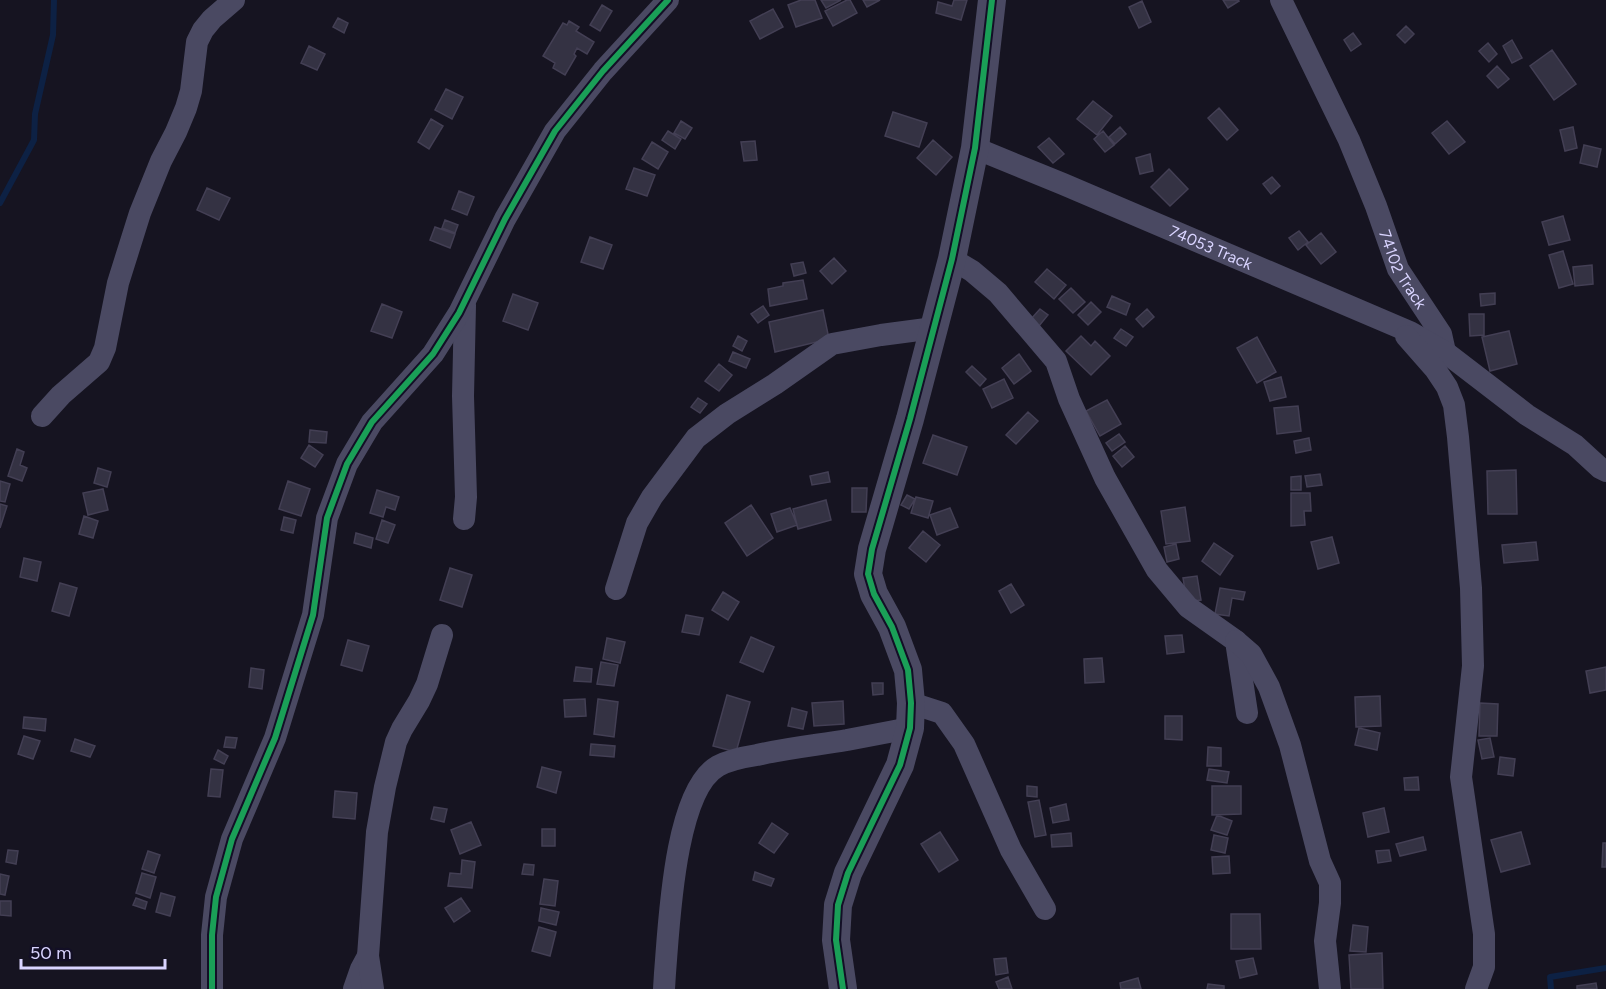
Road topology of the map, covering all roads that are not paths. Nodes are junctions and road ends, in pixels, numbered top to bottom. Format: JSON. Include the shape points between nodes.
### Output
{"nodes":[{"id":1,"x":234,"y":0,"type":"edge"},
{"id":2,"x":668,"y":0,"type":"edge"},
{"id":3,"x":992,"y":0,"type":"edge"},
{"id":4,"x":1281,"y":0,"type":"edge"},
{"id":5,"x":975,"y":148,"type":"junction"},
{"id":6,"x":952,"y":259,"type":"junction"},
{"id":7,"x":465,"y":301,"type":"junction"},
{"id":8,"x":934,"y":328,"type":"junction"},
{"id":9,"x":1399,"y":328,"type":"junction"},
{"id":10,"x":1445,"y":352,"type":"junction"},
{"id":11,"x":42,"y":416,"type":"dead end"},
{"id":12,"x":1606,"y":471,"type":"edge"},
{"id":13,"x":464,"y":519,"type":"dead end"},
{"id":14,"x":616,"y":589,"type":"dead end"},
{"id":15,"x":442,"y":635,"type":"dead end"},
{"id":16,"x":1236,"y":641,"type":"junction"},
{"id":17,"x":1247,"y":713,"type":"dead end"},
{"id":18,"x":910,"y":716,"type":"junction"},
{"id":19,"x":1045,"y":909,"type":"dead end"},
{"id":20,"x":368,"y":956,"type":"junction"},
{"id":21,"x":212,"y":989,"type":"edge"},
{"id":22,"x":354,"y":989,"type":"edge"},
{"id":23,"x":374,"y":989,"type":"edge"},
{"id":24,"x":664,"y":989,"type":"edge"},
{"id":25,"x":843,"y":989,"type":"edge"},
{"id":26,"x":1330,"y":989,"type":"edge"},
{"id":27,"x":1476,"y":989,"type":"edge"}],
"edges":[{"from":1,"to":11,"type":"street","via":[[212,19],[197,42],[186,108],[140,213],[99,362]]},
{"from":2,"to":7,"type":"street","via":[[555,131],[505,219]]},
{"from":3,"to":5,"type":"street"},
{"from":4,"to":10,"type":"street","name":"74102 Track","via":[[1349,140],[1398,269],[1441,334]]},
{"from":5,"to":6,"type":"street"},
{"from":5,"to":9,"type":"street","name":"74053 Track"},
{"from":6,"to":8,"type":"street"},
{"from":6,"to":16,"type":"street","via":[[998,292],[1056,361],[1105,478],[1157,570],[1188,608]]},
{"from":7,"to":13,"type":"street"},
{"from":7,"to":21,"type":"street","via":[[433,354],[372,422],[347,464],[327,518],[313,615],[275,738],[232,839],[216,897]]},
{"from":8,"to":14,"type":"street","via":[[832,344],[696,438],[637,523]]},
{"from":8,"to":18,"type":"street","via":[[868,574],[908,670]]},
{"from":9,"to":10,"type":"street","name":"74053 Track"},
{"from":9,"to":27,"type":"street","via":[[1448,387],[1458,437],[1471,588],[1473,666],[1461,777],[1484,934],[1484,967]]},
{"from":10,"to":12,"type":"street"},
{"from":15,"to":20,"type":"street","via":[[427,684],[396,742],[385,787],[377,832]]},
{"from":16,"to":17,"type":"street"},
{"from":16,"to":26,"type":"street","via":[[1251,654],[1269,687],[1290,745],[1320,861],[1330,883],[1325,941]]},
{"from":18,"to":19,"type":"street","via":[[942,713],[964,744],[1011,850]]},
{"from":18,"to":24,"type":"street","via":[[847,740],[740,758],[717,766],[704,777],[690,804],[676,862]]},
{"from":18,"to":25,"type":"street","via":[[900,765],[848,873],[838,905],[836,940]]},
{"from":20,"to":22,"type":"street"},
{"from":20,"to":23,"type":"street"}]}
